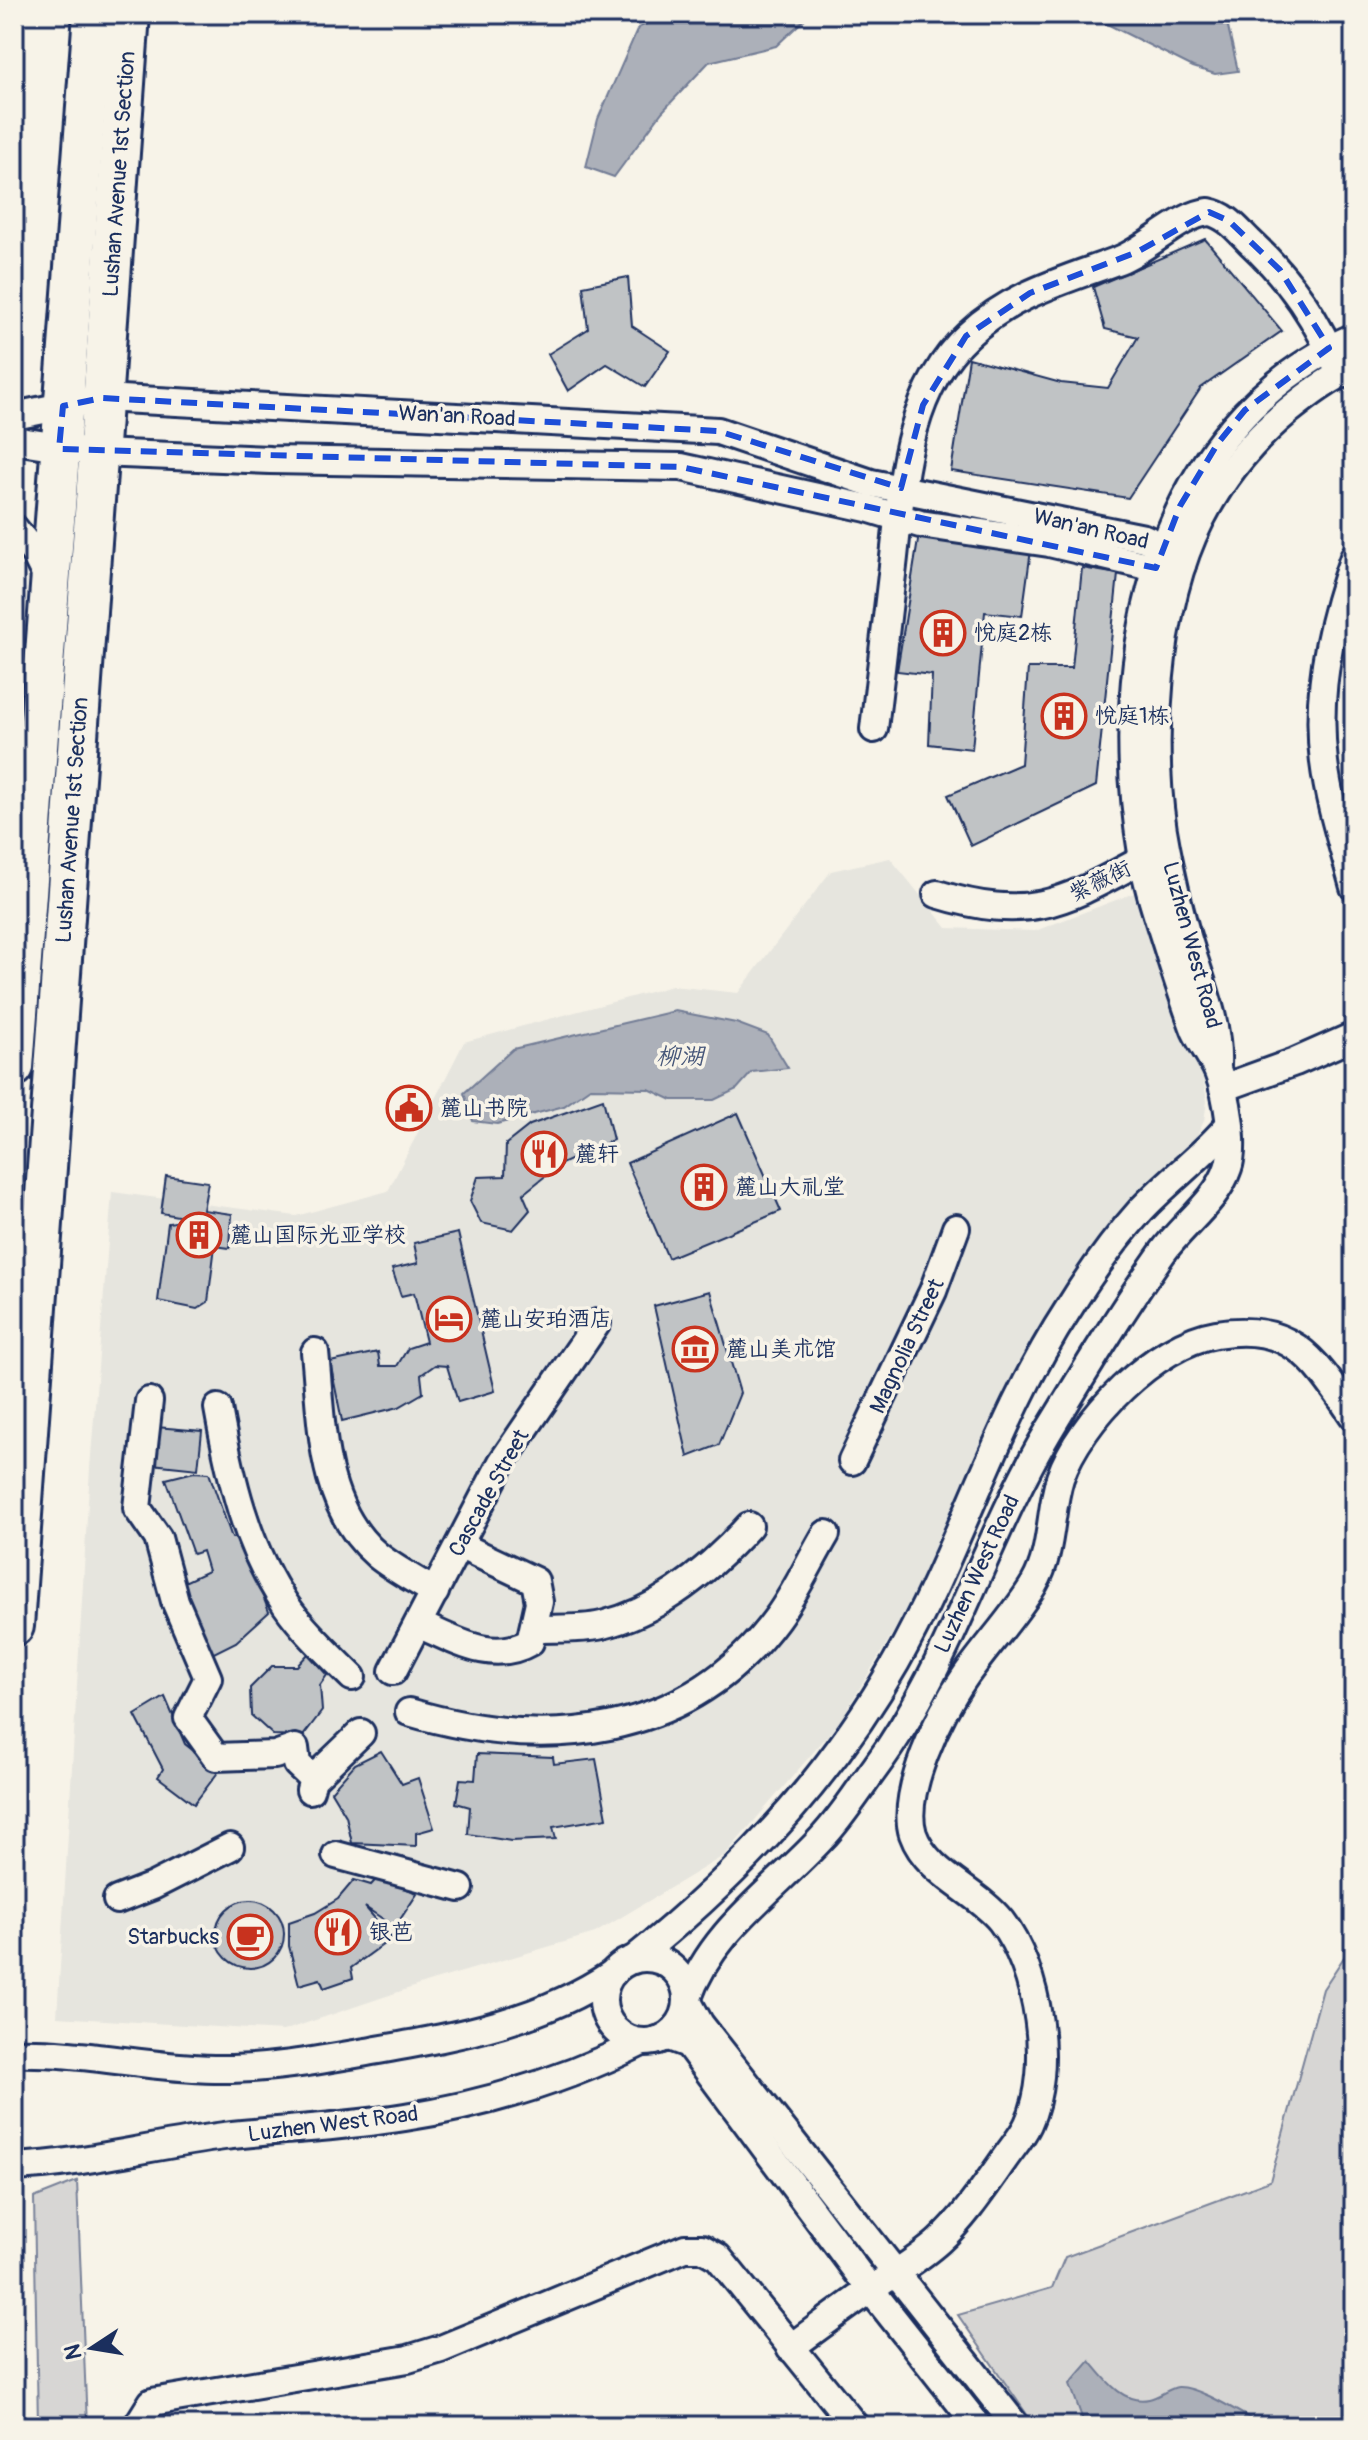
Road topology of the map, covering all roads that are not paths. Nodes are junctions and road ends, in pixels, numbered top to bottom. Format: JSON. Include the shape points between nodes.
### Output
{"nodes":[{"id":1,"x":93,"y":14,"type":"edge"},
{"id":2,"x":130,"y":14,"type":"edge"},
{"id":3,"x":1354,"y":337,"type":"edge"},
{"id":4,"x":1329,"y":348,"type":"junction"},
{"id":5,"x":1347,"y":371,"type":"edge"},
{"id":6,"x":102,"y":398,"type":"junction"},
{"id":7,"x":63,"y":406,"type":"junction"},
{"id":8,"x":14,"y":416,"type":"edge"},
{"id":9,"x":14,"y":440,"type":"edge"},
{"id":10,"x":59,"y":449,"type":"junction"},
{"id":11,"x":98,"y":453,"type":"junction"},
{"id":12,"x":901,"y":488,"type":"junction"},
{"id":13,"x":897,"y":516,"type":"junction"},
{"id":14,"x":14,"y":528,"type":"edge"},
{"id":15,"x":1354,"y":557,"type":"edge"},
{"id":16,"x":1167,"y":560,"type":"junction"},
{"id":17,"x":49,"y":582,"type":"junction"},
{"id":18,"x":874,"y":729,"type":"dead end"},
{"id":19,"x":1154,"y":854,"type":"junction"},
{"id":20,"x":1354,"y":887,"type":"edge"},
{"id":21,"x":937,"y":894,"type":"dead end"},
{"id":22,"x":1354,"y":1036,"type":"edge"},
{"id":23,"x":14,"y":1067,"type":"edge"},
{"id":24,"x":1220,"y":1078,"type":"junction"},
{"id":25,"x":1228,"y":1126,"type":"junction"},
{"id":26,"x":956,"y":1228,"type":"dead end"},
{"id":27,"x":597,"y":1323,"type":"dead end"},
{"id":28,"x":315,"y":1352,"type":"dead end"},
{"id":29,"x":149,"y":1401,"type":"dead end"},
{"id":30,"x":218,"y":1408,"type":"dead end"},
{"id":31,"x":1354,"y":1417,"type":"edge"},
{"id":32,"x":852,"y":1461,"type":"dead end"},
{"id":33,"x":749,"y":1526,"type":"dead end"},
{"id":34,"x":826,"y":1534,"type":"dead end"},
{"id":35,"x":459,"y":1545,"type":"junction"},
{"id":36,"x":435,"y":1592,"type":"junction"},
{"id":37,"x":418,"y":1624,"type":"junction"},
{"id":38,"x":14,"y":1626,"type":"edge"},
{"id":39,"x":534,"y":1629,"type":"junction"},
{"id":40,"x":393,"y":1671,"type":"dead end"},
{"id":41,"x":352,"y":1677,"type":"dead end"},
{"id":42,"x":409,"y":1712,"type":"dead end"},
{"id":43,"x":361,"y":1733,"type":"dead end"},
{"id":44,"x":230,"y":1847,"type":"dead end"},
{"id":45,"x":336,"y":1855,"type":"dead end"},
{"id":46,"x":460,"y":1888,"type":"dead end"},
{"id":47,"x":117,"y":1900,"type":"dead end"},
{"id":48,"x":623,"y":1966,"type":"junction"},
{"id":49,"x":687,"y":2000,"type":"junction"},
{"id":50,"x":648,"y":2041,"type":"junction"},
{"id":51,"x":14,"y":2053,"type":"edge"},
{"id":52,"x":14,"y":2167,"type":"edge"},
{"id":53,"x":895,"y":2274,"type":"junction"},
{"id":54,"x":870,"y":2289,"type":"junction"},
{"id":55,"x":790,"y":2348,"type":"junction"},
{"id":56,"x":137,"y":2426,"type":"edge"},
{"id":57,"x":855,"y":2426,"type":"edge"},
{"id":58,"x":978,"y":2426,"type":"edge"},
{"id":59,"x":1016,"y":2426,"type":"edge"}],
"edges":[{"from":1,"to":7,"type":"highway","name":"Lushan Avenue 1st Section"},
{"from":2,"to":6,"type":"highway","name":"Lushan Avenue 1st Section"},
{"from":3,"to":4,"type":"street"},
{"from":4,"to":5,"type":"street"},
{"from":4,"to":12,"type":"street","via":[[1302,297],[1280,270],[1229,221],[1199,213],[1137,252],[1030,293],[966,336],[934,380]]},
{"from":4,"to":16,"type":"street","via":[[1245,410],[1218,443],[1180,506]]},
{"from":5,"to":16,"type":"street","name":"Luzhen West Road","via":[[1260,435]]},
{"from":6,"to":7,"type":"street","name":"Wan'an Road"},
{"from":6,"to":11,"type":"highway","name":"Lushan Avenue 1st Section"},
{"from":6,"to":12,"type":"street","name":"Wan'an Road","via":[[718,431],[871,483]]},
{"from":7,"to":8,"type":"street","name":"Wan'an Road"},
{"from":7,"to":10,"type":"highway","name":"Lushan Avenue 1st Section"},
{"from":9,"to":10,"type":"street","name":"Wan'an Road"},
{"from":10,"to":11,"type":"street","name":"Wan'an Road"},
{"from":10,"to":17,"type":"highway","name":"Lushan Avenue 1st Section"},
{"from":11,"to":13,"type":"street","name":"Wan'an Road","via":[[681,467]]},
{"from":11,"to":38,"type":"highway","name":"Lushan Avenue 1st Section"},
{"from":12,"to":13,"type":"street"},
{"from":12,"to":16,"type":"street","name":"Wan'an Road","via":[[1144,538]]},
{"from":13,"to":16,"type":"street","name":"Wan'an Road","via":[[920,524]]},
{"from":13,"to":18,"type":"street"},
{"from":14,"to":17,"type":"street"},
{"from":15,"to":20,"type":"street","via":[[1334,611],[1321,711],[1324,762]]},
{"from":16,"to":19,"type":"street","name":"Luzhen West Road"},
{"from":17,"to":23,"type":"highway","name":"Lushan Avenue 1st Section"},
{"from":19,"to":21,"type":"street","name":"紫薇街","via":[[1074,897],[1041,906],[974,905]]},
{"from":19,"to":24,"type":"street","name":"Luzhen West Road","via":[[1213,1014]]},
{"from":22,"to":24,"type":"street","via":[[1295,1062]]},
{"from":24,"to":25,"type":"street","name":"Luzhen West Road"},
{"from":25,"to":48,"type":"street","via":[[1140,1212],[1069,1308],[1020,1395],[897,1660],[855,1730],[803,1800],[764,1841]]},
{"from":25,"to":49,"type":"street","name":"Luzhen West Road","via":[[1230,1165],[1219,1187],[1165,1249],[1047,1435],[1009,1503],[928,1679],[886,1752],[824,1836],[703,1961]]},
{"from":26,"to":32,"type":"street","name":"Magnolia Street","via":[[933,1291]]},
{"from":27,"to":35,"type":"street","name":"Cascade Street","via":[[502,1462]]},
{"from":28,"to":36,"type":"street","via":[[326,1462],[342,1510],[376,1554]]},
{"from":29,"to":43,"type":"street","via":[[137,1508],[158,1538],[175,1601],[208,1678],[188,1718],[216,1757],[275,1755],[295,1748],[297,1764],[311,1784]]},
{"from":30,"to":41,"type":"street","via":[[227,1462],[262,1564],[286,1606]]},
{"from":31,"to":53,"type":"street","via":[[1322,1370],[1286,1339],[1250,1329],[1205,1336],[1176,1347],[1132,1378],[1082,1438],[1062,1474],[1046,1559],[1035,1583],[961,1682],[913,1780],[910,1810],[913,1834],[927,1858],[1001,1922],[1026,1971],[1038,2016],[1042,2075],[1028,2124],[980,2193],[939,2241]]},
{"from":33,"to":39,"type":"street","via":[[718,1561],[652,1606],[602,1625]]},
{"from":34,"to":42,"type":"street","via":[[777,1618],[736,1663],[687,1698],[623,1725],[568,1733],[484,1731]]},
{"from":35,"to":36,"type":"street","name":"Cascade Street"},
{"from":35,"to":39,"type":"street","via":[[535,1581],[539,1602]]},
{"from":36,"to":37,"type":"street","name":"Cascade Street"},
{"from":37,"to":39,"type":"street","via":[[473,1648],[511,1653],[530,1642]]},
{"from":37,"to":40,"type":"street","name":"Cascade Street"},
{"from":44,"to":47,"type":"street"},
{"from":45,"to":46,"type":"street"},
{"from":48,"to":49,"type":"street","via":[[657,1960],[669,1965]]},
{"from":48,"to":50,"type":"street","via":[[603,1993],[606,2016],[620,2034]]},
{"from":48,"to":51,"type":"street","via":[[566,2001],[474,2033],[314,2062],[214,2069],[61,2052]]},
{"from":49,"to":50,"type":"street","via":[[678,2025]]},
{"from":49,"to":53,"type":"street","via":[[700,2024]]},
{"from":50,"to":52,"type":"street","name":"Luzhen West Road","via":[[502,2097],[405,2117],[222,2136]]},
{"from":50,"to":54,"type":"street","via":[[669,2037],[688,2044]]},
{"from":53,"to":54,"type":"street"},
{"from":53,"to":59,"type":"street"},
{"from":54,"to":55,"type":"street"},
{"from":54,"to":58,"type":"street"},
{"from":55,"to":56,"type":"street","via":[[718,2257],[702,2248],[685,2248],[430,2352],[152,2402]]},
{"from":55,"to":57,"type":"street"}]}
